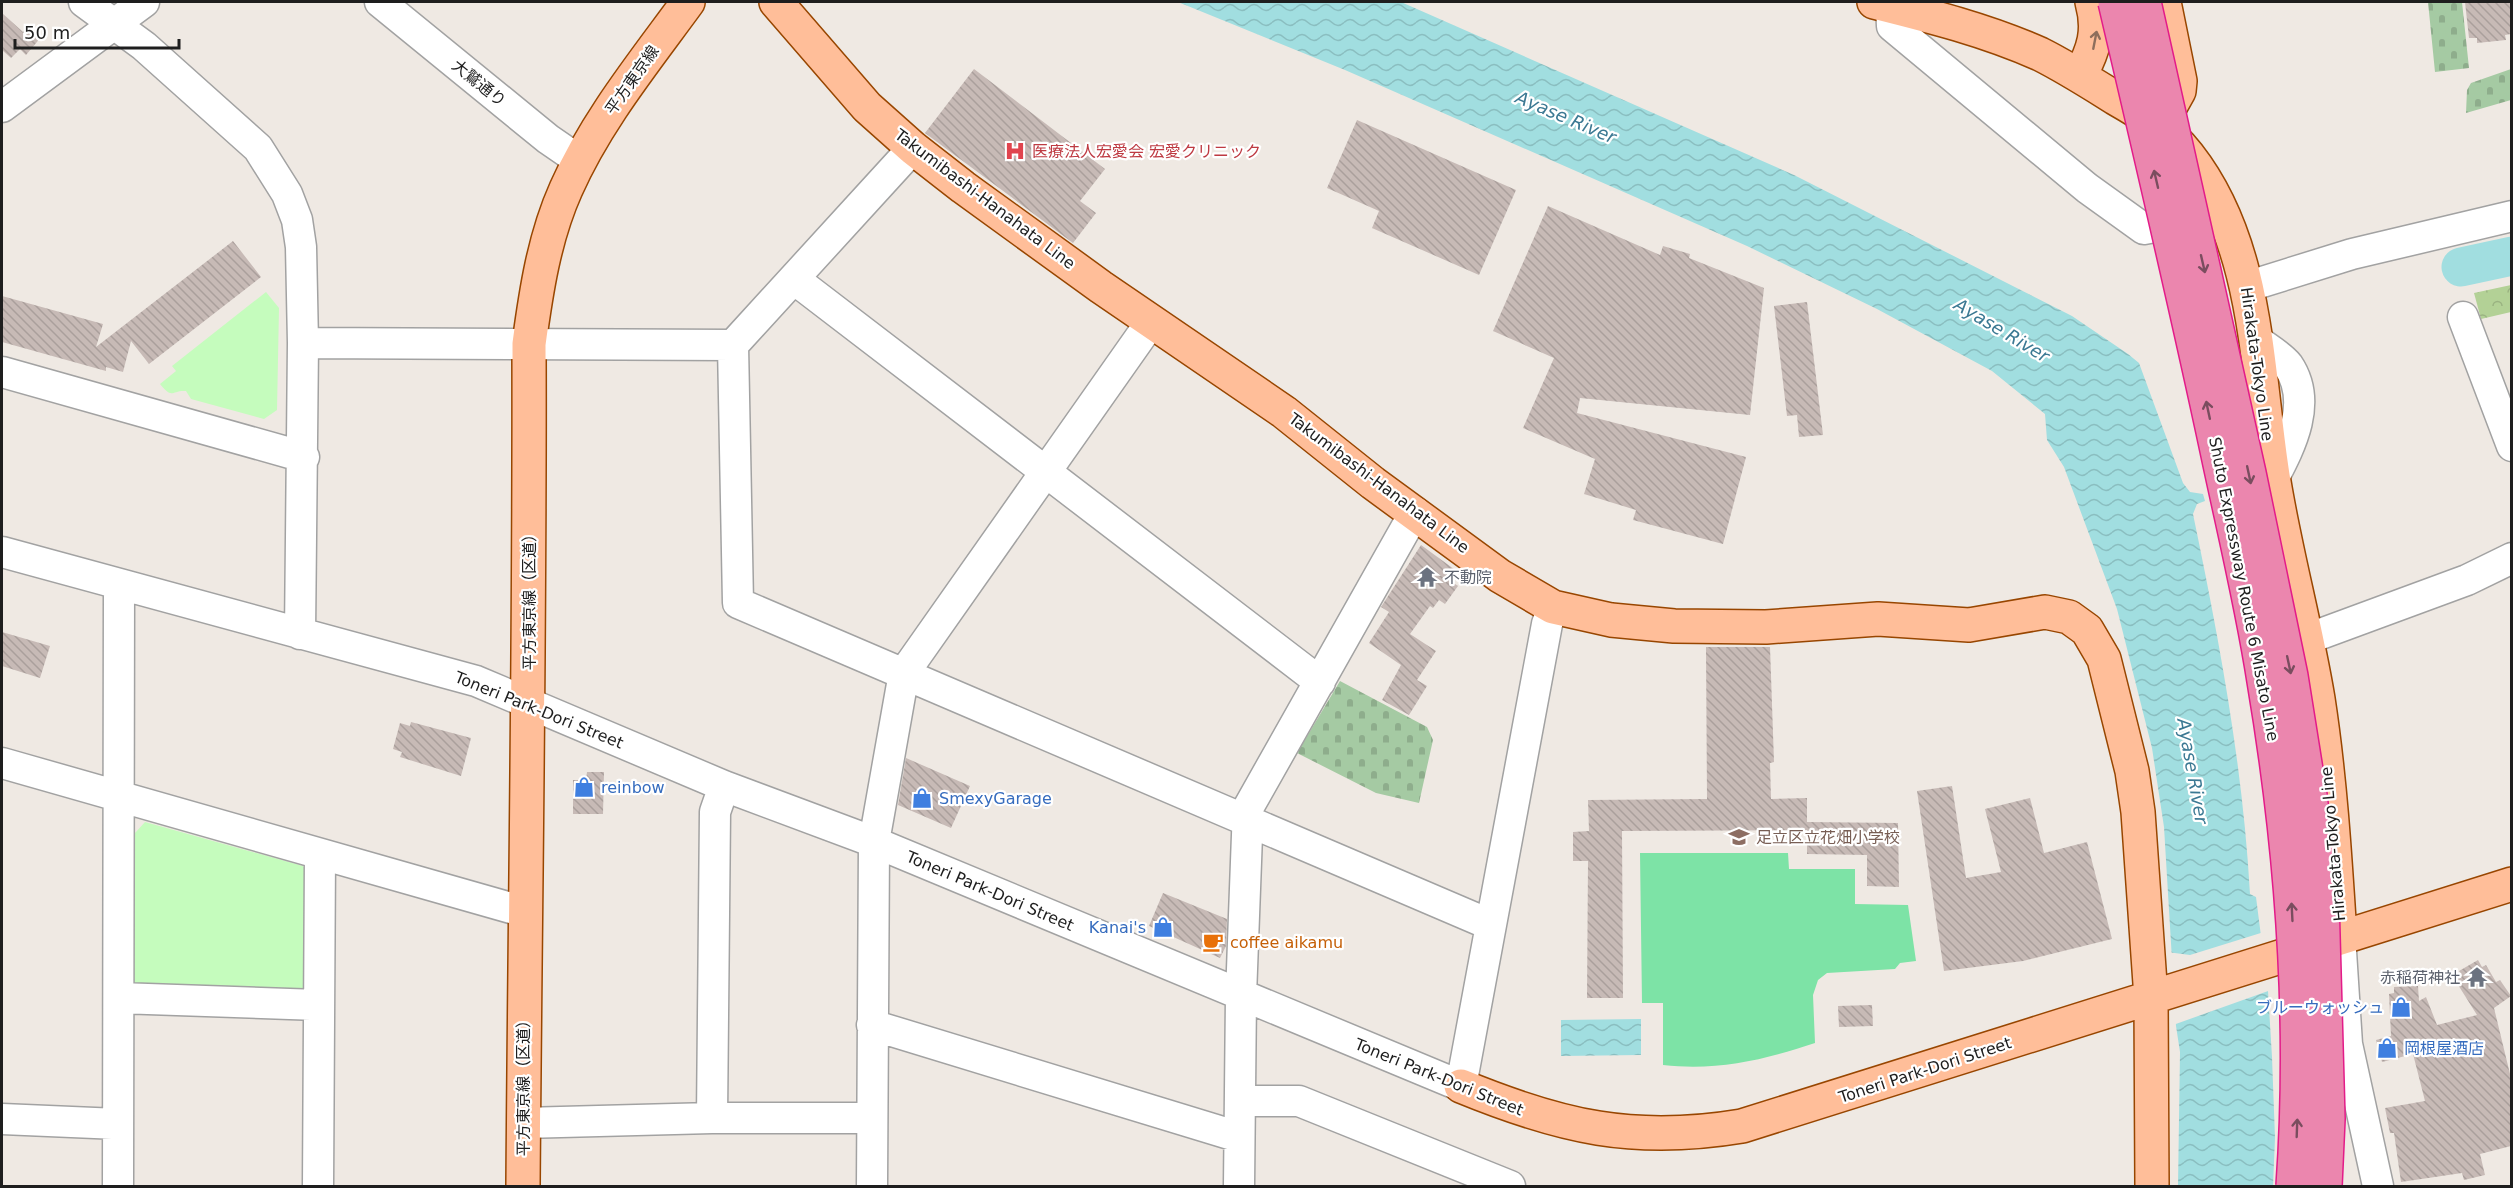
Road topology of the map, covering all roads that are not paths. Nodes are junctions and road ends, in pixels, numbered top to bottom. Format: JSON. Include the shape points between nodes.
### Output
{"nodes":[{"id":1,"x":84,"y":2,"type":"edge"},
{"id":2,"x":144,"y":2,"type":"edge"},
{"id":3,"x":688,"y":2,"type":"edge"},
{"id":4,"x":776,"y":2,"type":"edge"},
{"id":5,"x":2092,"y":2,"type":"edge"},
{"id":6,"x":2114,"y":2,"type":"edge"},
{"id":7,"x":2144,"y":2,"type":"edge"},
{"id":8,"x":2164,"y":2,"type":"edge"},
{"id":9,"x":1882,"y":4,"type":"edge"},
{"id":10,"x":401,"y":8,"type":"edge"},
{"id":11,"x":113,"y":24,"type":"junction"},
{"id":12,"x":2080,"y":76,"type":"junction"},
{"id":13,"x":2,"y":107,"type":"edge"},
{"id":14,"x":2160,"y":125,"type":"junction"},
{"id":15,"x":913,"y":148,"type":"junction"},
{"id":16,"x":580,"y":161,"type":"junction"},
{"id":17,"x":2223,"y":214,"type":"junction"},
{"id":18,"x":2511,"y":216,"type":"edge"},
{"id":19,"x":794,"y":279,"type":"junction"},
{"id":20,"x":2246,"y":287,"type":"junction"},
{"id":21,"x":2463,"y":316,"type":"dead end"},
{"id":22,"x":1151,"y":322,"type":"junction"},
{"id":23,"x":303,"y":343,"type":"junction"},
{"id":24,"x":529,"y":344,"type":"junction"},
{"id":25,"x":733,"y":345,"type":"junction"},
{"id":26,"x":2,"y":372,"type":"edge"},
{"id":27,"x":2511,"y":446,"type":"edge"},
{"id":28,"x":304,"y":457,"type":"junction"},
{"id":29,"x":1044,"y":472,"type":"junction"},
{"id":30,"x":1415,"y":512,"type":"junction"},
{"id":31,"x":2,"y":552,"type":"edge"},
{"id":32,"x":2511,"y":558,"type":"edge"},
{"id":33,"x":119,"y":585,"type":"junction"},
{"id":34,"x":1552,"y":607,"type":"junction"},
{"id":35,"x":300,"y":634,"type":"junction"},
{"id":36,"x":2307,"y":639,"type":"junction"},
{"id":37,"x":904,"y":673,"type":"junction"},
{"id":38,"x":1320,"y":682,"type":"junction"},
{"id":39,"x":527,"y":701,"type":"junction"},
{"id":40,"x":2,"y":763,"type":"edge"},
{"id":41,"x":724,"y":786,"type":"junction"},
{"id":42,"x":119,"y":796,"type":"junction"},
{"id":43,"x":1246,"y":820,"type":"junction"},
{"id":44,"x":874,"y":842,"type":"junction"},
{"id":45,"x":321,"y":855,"type":"junction"},
{"id":46,"x":2511,"y":884,"type":"edge"},
{"id":47,"x":525,"y":912,"type":"junction"},
{"id":48,"x":1491,"y":925,"type":"junction"},
{"id":49,"x":2340,"y":936,"type":"junction"},
{"id":50,"x":2160,"y":995,"type":"junction"},
{"id":51,"x":1241,"y":996,"type":"junction"},
{"id":52,"x":119,"y":999,"type":"junction"},
{"id":53,"x":318,"y":1005,"type":"junction"},
{"id":54,"x":872,"y":1025,"type":"junction"},
{"id":55,"x":1461,"y":1086,"type":"junction"},
{"id":56,"x":1240,"y":1101,"type":"junction"},
{"id":57,"x":712,"y":1118,"type":"junction"},
{"id":58,"x":872,"y":1118,"type":"junction"},
{"id":59,"x":2,"y":1119,"type":"edge"},
{"id":60,"x":523,"y":1123,"type":"junction"},
{"id":61,"x":118,"y":1124,"type":"junction"},
{"id":62,"x":1239,"y":1137,"type":"junction"},
{"id":63,"x":118,"y":1186,"type":"edge"},
{"id":64,"x":318,"y":1186,"type":"edge"},
{"id":65,"x":523,"y":1186,"type":"edge"},
{"id":66,"x":872,"y":1186,"type":"edge"},
{"id":67,"x":1239,"y":1186,"type":"edge"},
{"id":68,"x":1509,"y":1186,"type":"edge"},
{"id":69,"x":2145,"y":1186,"type":"edge"},
{"id":70,"x":2293,"y":1186,"type":"edge"},
{"id":71,"x":2325,"y":1186,"type":"edge"},
{"id":72,"x":2378,"y":1186,"type":"edge"}],
"edges":[{"from":1,"to":11,"type":"street"},
{"from":2,"to":11,"type":"street"},
{"from":3,"to":16,"type":"main road","name":"平方東京線","via":[[624,89]]},
{"from":4,"to":15,"type":"main road","name":"Takumibashi-Hanahata Line","via":[[867,107]]},
{"from":12,"to":5,"type":"main road","one_way":true,"via":[[2097,33]]},
{"from":6,"to":14,"type":"main road"},
{"from":70,"to":6,"type":"highway","name":"Shuto Expressway Route 6 Misato Line","one_way":true,"bridge":true,"via":[[2297,1127],[2294,944],[2282,798],[2267,700],[2186,307]]},
{"from":7,"to":71,"type":"highway","name":"Shuto Expressway Route 6 Misato Line","one_way":true,"bridge":true,"via":[[2249,473],[2291,676],[2310,795],[2322,909],[2328,1119]]},
{"from":8,"to":14,"type":"main road","via":[[2180,81],[2179,91]]},
{"from":9,"to":12,"type":"main road","name":"Hirakata-Tokyo Line","via":[[1999,38]]},
{"from":9,"to":17,"type":"street","via":[[1892,26],[2087,188],[2144,229]]},
{"from":10,"to":16,"type":"street","name":"大鷲通り","via":[[548,139]]},
{"from":11,"to":13,"type":"street"},
{"from":11,"to":23,"type":"street","via":[[144,46],[229,121],[258,148],[274,170],[297,220]]},
{"from":12,"to":14,"type":"main road","name":"Hirakata-Tokyo Line"},
{"from":14,"to":17,"type":"main road","name":"Hirakata-Tokyo Line","via":[[2188,155]]},
{"from":15,"to":19,"type":"street"},
{"from":15,"to":22,"type":"main road","name":"Takumibashi-Hanahata Line"},
{"from":16,"to":24,"type":"main road","name":"平方東京線（区道）","via":[[565,190],[546,248]]},
{"from":17,"to":20,"type":"main road","name":"Hirakata-Tokyo Line"},
{"from":18,"to":20,"type":"street","via":[[2352,254]]},
{"from":19,"to":25,"type":"street"},
{"from":19,"to":29,"type":"street"},
{"from":20,"to":36,"type":"main road","name":"Hirakata-Tokyo Line","via":[[2273,479]]},
{"from":21,"to":27,"type":"street"},
{"from":22,"to":29,"type":"street"},
{"from":22,"to":30,"type":"main road","name":"Takumibashi-Hanahata Line","via":[[1284,412]]},
{"from":23,"to":24,"type":"street"},
{"from":23,"to":28,"type":"street"},
{"from":24,"to":25,"type":"street"},
{"from":24,"to":39,"type":"main road","name":"平方東京線（区道）"},
{"from":25,"to":37,"type":"street","via":[[738,603]]},
{"from":26,"to":28,"type":"street"},
{"from":28,"to":35,"type":"street"},
{"from":29,"to":37,"type":"street"},
{"from":29,"to":38,"type":"street"},
{"from":30,"to":34,"type":"main road","name":"Takumibashi-Hanahata Line","via":[[1500,576]]},
{"from":30,"to":38,"type":"street"},
{"from":31,"to":33,"type":"street","name":"Toneri Park-Dori Street"},
{"from":32,"to":36,"type":"street","via":[[2467,580]]},
{"from":33,"to":35,"type":"street","name":"Toneri Park-Dori Street"},
{"from":33,"to":42,"type":"street"},
{"from":34,"to":48,"type":"street"},
{"from":34,"to":50,"type":"main road","name":"Takumibashi-Hanahata Line","via":[[1611,620],[1674,626],[1766,627],[1878,619],[1969,625],[2045,612],[2078,622],[2094,639],[2104,659],[2132,771]]},
{"from":35,"to":39,"type":"street","name":"Toneri Park-Dori Street","via":[[476,681]]},
{"from":36,"to":49,"type":"main road","name":"Hirakata-Tokyo Line","via":[[2327,765]]},
{"from":37,"to":43,"type":"street"},
{"from":37,"to":44,"type":"street"},
{"from":38,"to":43,"type":"street","via":[[1248,808]]},
{"from":39,"to":41,"type":"street","name":"Toneri Park-Dori Street"},
{"from":39,"to":47,"type":"main road","name":"平方東京線（区道）"},
{"from":40,"to":42,"type":"street"},
{"from":41,"to":44,"type":"street","name":"Toneri Park-Dori Street"},
{"from":41,"to":57,"type":"street","via":[[715,812]]},
{"from":42,"to":45,"type":"street"},
{"from":42,"to":52,"type":"street"},
{"from":43,"to":48,"type":"street"},
{"from":43,"to":51,"type":"street"},
{"from":44,"to":51,"type":"street","name":"Toneri Park-Dori Street"},
{"from":44,"to":54,"type":"street"},
{"from":45,"to":47,"type":"street"},
{"from":45,"to":53,"type":"street"},
{"from":46,"to":49,"type":"main road","name":"Toneri Park-Dori Street"},
{"from":47,"to":60,"type":"main road","name":"平方東京線（区道）"},
{"from":48,"to":55,"type":"street"},
{"from":49,"to":50,"type":"main road","name":"Toneri Park-Dori Street"},
{"from":49,"to":72,"type":"street","via":[[2347,1044]]},
{"from":50,"to":55,"type":"main road","name":"Toneri Park-Dori Street","via":[[1789,1113],[1714,1131],[1665,1134],[1596,1130],[1520,1110]]},
{"from":50,"to":69,"type":"main road"},
{"from":51,"to":55,"type":"street","name":"Toneri Park-Dori Street"},
{"from":51,"to":56,"type":"street"},
{"from":52,"to":53,"type":"street"},
{"from":52,"to":61,"type":"street"},
{"from":53,"to":64,"type":"street"},
{"from":54,"to":58,"type":"street"},
{"from":54,"to":62,"type":"street"},
{"from":56,"to":62,"type":"street"},
{"from":56,"to":68,"type":"street","via":[[1299,1101]]},
{"from":57,"to":58,"type":"street"},
{"from":57,"to":60,"type":"street"},
{"from":58,"to":66,"type":"street"},
{"from":59,"to":61,"type":"street"},
{"from":60,"to":65,"type":"main road","name":"平方東京線（区道）"},
{"from":61,"to":63,"type":"street"},
{"from":62,"to":67,"type":"street"}]}
